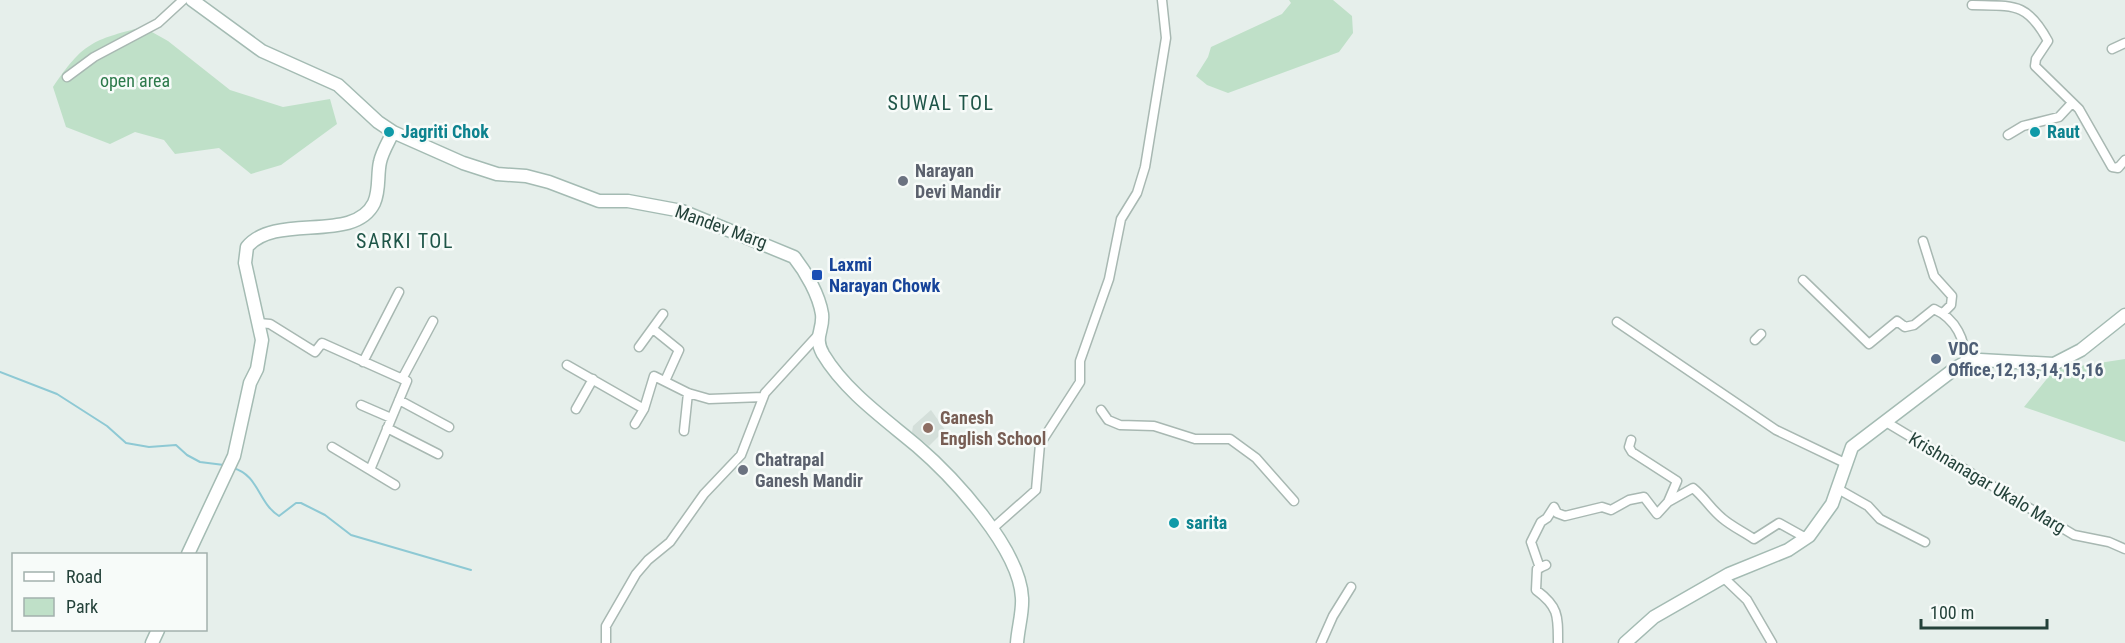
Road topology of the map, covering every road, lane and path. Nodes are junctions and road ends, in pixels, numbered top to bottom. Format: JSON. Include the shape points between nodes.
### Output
{"nodes":[{"id":1,"x":183,"y":0,"type":"edge"},
{"id":2,"x":192,"y":0,"type":"edge"},
{"id":3,"x":1162,"y":0,"type":"edge"},
{"id":4,"x":1972,"y":5,"type":"dead end"},
{"id":5,"x":2125,"y":43,"type":"edge"},
{"id":6,"x":2112,"y":49,"type":"dead end"},
{"id":7,"x":67,"y":77,"type":"dead end"},
{"id":8,"x":2073,"y":103,"type":"junction"},
{"id":9,"x":393,"y":132,"type":"junction"},
{"id":10,"x":2008,"y":135,"type":"dead end"},
{"id":11,"x":2125,"y":160,"type":"edge"},
{"id":12,"x":1923,"y":242,"type":"dead end"},
{"id":13,"x":1803,"y":280,"type":"dead end"},
{"id":14,"x":399,"y":292,"type":"dead end"},
{"id":15,"x":1943,"y":313,"type":"junction"},
{"id":16,"x":663,"y":314,"type":"dead end"},
{"id":17,"x":2125,"y":315,"type":"edge"},
{"id":18,"x":433,"y":321,"type":"dead end"},
{"id":19,"x":1617,"y":322,"type":"dead end"},
{"id":20,"x":259,"y":323,"type":"junction"},
{"id":21,"x":653,"y":329,"type":"junction"},
{"id":22,"x":819,"y":334,"type":"junction"},
{"id":23,"x":639,"y":347,"type":"dead end"},
{"id":24,"x":363,"y":362,"type":"junction"},
{"id":25,"x":1965,"y":363,"type":"junction"},
{"id":26,"x":567,"y":365,"type":"dead end"},
{"id":27,"x":402,"y":379,"type":"junction"},
{"id":28,"x":593,"y":379,"type":"junction"},
{"id":29,"x":665,"y":381,"type":"junction"},
{"id":30,"x":688,"y":393,"type":"junction"},
{"id":31,"x":763,"y":397,"type":"junction"},
{"id":32,"x":399,"y":400,"type":"junction"},
{"id":33,"x":361,"y":405,"type":"dead end"},
{"id":34,"x":576,"y":409,"type":"dead end"},
{"id":35,"x":644,"y":409,"type":"junction"},
{"id":36,"x":1101,"y":410,"type":"dead end"},
{"id":37,"x":391,"y":418,"type":"junction"},
{"id":38,"x":1886,"y":422,"type":"junction"},
{"id":39,"x":636,"y":424,"type":"dead end"},
{"id":40,"x":449,"y":427,"type":"dead end"},
{"id":41,"x":387,"y":428,"type":"junction"},
{"id":42,"x":684,"y":431,"type":"dead end"},
{"id":43,"x":1631,"y":440,"type":"dead end"},
{"id":44,"x":332,"y":447,"type":"dead end"},
{"id":45,"x":438,"y":454,"type":"dead end"},
{"id":46,"x":1845,"y":463,"type":"junction"},
{"id":47,"x":370,"y":470,"type":"junction"},
{"id":48,"x":395,"y":485,"type":"dead end"},
{"id":49,"x":1838,"y":489,"type":"junction"},
{"id":50,"x":1294,"y":501,"type":"dead end"},
{"id":51,"x":1668,"y":502,"type":"junction"},
{"id":52,"x":992,"y":529,"type":"junction"},
{"id":53,"x":1806,"y":538,"type":"junction"},
{"id":54,"x":1925,"y":542,"type":"dead end"},
{"id":55,"x":2125,"y":549,"type":"edge"},
{"id":56,"x":189,"y":553,"type":"edge"},
{"id":57,"x":1724,"y":578,"type":"junction"},
{"id":58,"x":1351,"y":587,"type":"dead end"},
{"id":59,"x":606,"y":643,"type":"edge"},
{"id":60,"x":1017,"y":643,"type":"edge"},
{"id":61,"x":1321,"y":643,"type":"edge"},
{"id":62,"x":1558,"y":643,"type":"edge"},
{"id":63,"x":1625,"y":643,"type":"edge"},
{"id":64,"x":1772,"y":643,"type":"edge"}],
"edges":[{"from":1,"to":7,"type":"street","via":[[158,23],[94,57]]},
{"from":2,"to":9,"type":"main road","name":"Mandev Marg","via":[[262,51],[338,85]]},
{"from":3,"to":52,"type":"street","via":[[1166,38],[1145,167],[1137,193],[1121,219],[1109,279],[1080,361],[1080,382],[1043,436],[1036,490]]},
{"from":4,"to":8,"type":"street","via":[[2009,6],[2037,20],[2048,41],[2036,59],[2036,66]]},
{"from":5,"to":6,"type":"street"},
{"from":8,"to":10,"type":"street","via":[[2059,117],[2023,126]]},
{"from":8,"to":11,"type":"street","via":[[2112,167],[2118,168]]},
{"from":9,"to":20,"type":"main road","via":[[380,160],[374,202],[368,211],[338,225],[267,233],[247,247],[245,263]]},
{"from":9,"to":22,"type":"main road","name":"Mandev Marg","via":[[478,168],[538,179],[599,201],[669,208],[783,251],[804,269],[822,315]]},
{"from":12,"to":15,"type":"street","via":[[1934,276],[1952,296],[1951,305]]},
{"from":13,"to":15,"type":"street","via":[[1869,344],[1897,321],[1905,327],[1914,325],[1934,309]]},
{"from":14,"to":24,"type":"street"},
{"from":15,"to":25,"type":"street","via":[[1966,344]]},
{"from":16,"to":21,"type":"street"},
{"from":17,"to":25,"type":"main road","via":[[2081,350],[2054,364],[1980,360]]},
{"from":18,"to":27,"type":"street"},
{"from":19,"to":46,"type":"street","via":[[1776,430]]},
{"from":20,"to":24,"type":"street","via":[[270,324],[315,352],[322,343]]},
{"from":20,"to":56,"type":"main road","via":[[262,340],[257,369],[250,383],[234,456]]},
{"from":21,"to":23,"type":"street"},
{"from":21,"to":29,"type":"street","via":[[679,350]]},
{"from":22,"to":31,"type":"street"},
{"from":22,"to":52,"type":"main road","name":"Mandev Marg","via":[[817,340],[824,355],[849,385],[936,464]]},
{"from":24,"to":27,"type":"street"},
{"from":25,"to":38,"type":"main road"},
{"from":26,"to":28,"type":"street"},
{"from":27,"to":32,"type":"street","via":[[407,381]]},
{"from":28,"to":34,"type":"street"},
{"from":28,"to":35,"type":"street"},
{"from":29,"to":30,"type":"street"},
{"from":29,"to":35,"type":"street","via":[[654,376]]},
{"from":30,"to":31,"type":"street","via":[[709,399]]},
{"from":30,"to":42,"type":"street"},
{"from":31,"to":59,"type":"street","via":[[741,455],[704,494],[670,542],[636,574],[606,626]]},
{"from":32,"to":37,"type":"street"},
{"from":32,"to":40,"type":"street"},
{"from":33,"to":37,"type":"street"},
{"from":35,"to":39,"type":"street"},
{"from":36,"to":50,"type":"street","via":[[1108,420],[1120,425],[1154,426],[1200,440],[1230,439],[1256,458]]},
{"from":37,"to":41,"type":"street"},
{"from":38,"to":46,"type":"main road","via":[[1859,439]]},
{"from":38,"to":55,"type":"street","name":"Krishnanagar Ukalo Marg","via":[[2074,535]]},
{"from":41,"to":45,"type":"street"},
{"from":41,"to":47,"type":"street"},
{"from":43,"to":51,"type":"street","via":[[1632,452],[1677,481]]},
{"from":44,"to":47,"type":"street"},
{"from":46,"to":49,"type":"main road"},
{"from":47,"to":48,"type":"street"},
{"from":49,"to":53,"type":"main road","via":[[1825,516]]},
{"from":49,"to":54,"type":"street","via":[[1868,506],[1880,519]]},
{"from":51,"to":53,"type":"street","via":[[1693,488],[1723,519],[1754,539],[1779,523]]},
{"from":51,"to":62,"type":"street","via":[[1657,514],[1644,497],[1611,510],[1602,507],[1565,516],[1554,507],[1541,522],[1531,542],[1543,566],[1537,569],[1536,590],[1555,608]]},
{"from":52,"to":60,"type":"main road","name":"Mandev Marg","via":[[1006,550],[1020,585]]},
{"from":53,"to":57,"type":"main road"},
{"from":57,"to":63,"type":"main road","via":[[1654,617]]},
{"from":57,"to":64,"type":"street","via":[[1747,600]]},
{"from":58,"to":61,"type":"street"}]}
